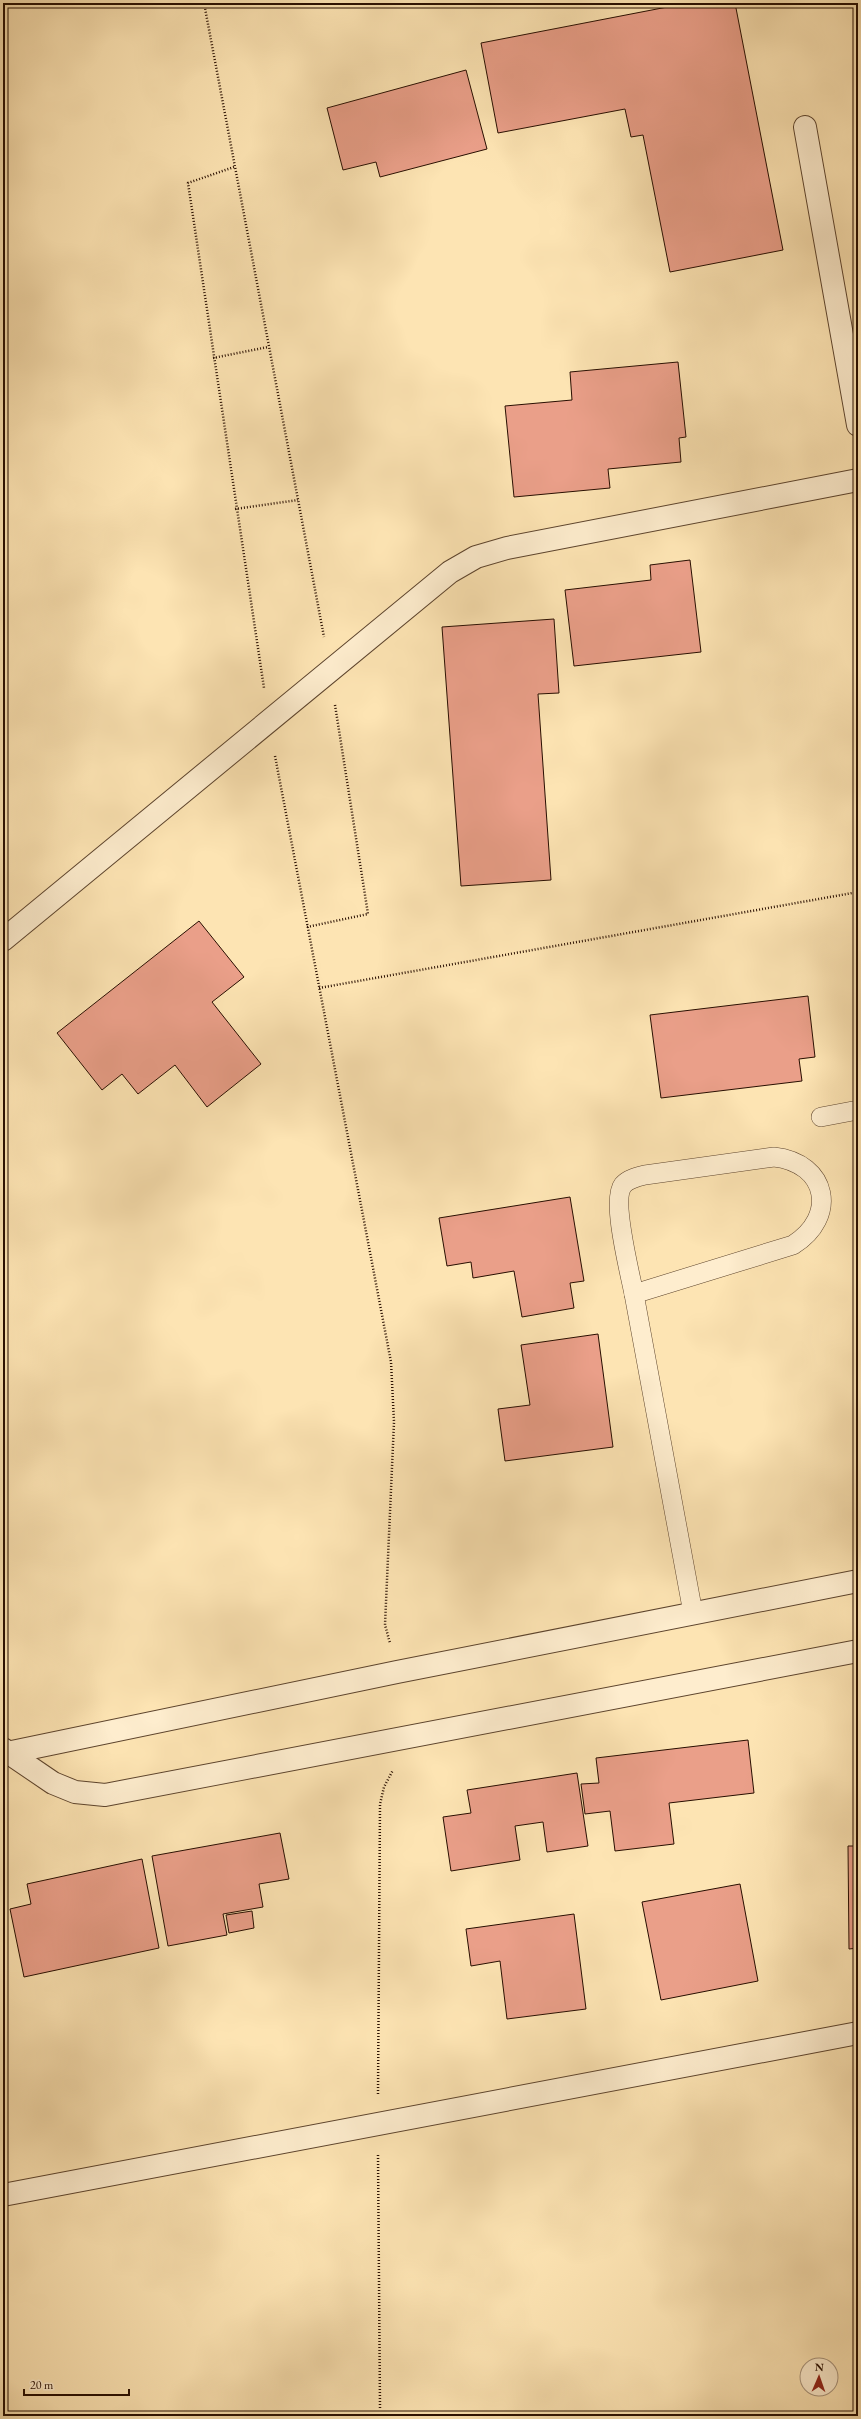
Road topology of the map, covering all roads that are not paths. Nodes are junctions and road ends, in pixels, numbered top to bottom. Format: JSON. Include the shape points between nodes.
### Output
{"nodes":[{"id":1,"x":805,"y":127,"type":"dead end"},
{"id":2,"x":858,"y":425,"type":"edge"},
{"id":3,"x":858,"y":480,"type":"edge"},
{"id":4,"x":3,"y":940,"type":"edge"},
{"id":5,"x":858,"y":1110,"type":"edge"},
{"id":6,"x":821,"y":1117,"type":"dead end"},
{"id":7,"x":634,"y":1294,"type":"junction"},
{"id":8,"x":858,"y":1581,"type":"edge"},
{"id":9,"x":693,"y":1613,"type":"junction"},
{"id":10,"x":858,"y":1650,"type":"edge"},
{"id":11,"x":5,"y":1751,"type":"edge"},
{"id":12,"x":858,"y":2033,"type":"edge"},
{"id":13,"x":3,"y":2195,"type":"edge"}],
"edges":[{"from":1,"to":2,"type":"street"},
{"from":3,"to":4,"type":"street","via":[[507,548],[476,557],[450,572]]},
{"from":5,"to":6,"type":"lane"},
{"from":7,"to":7,"type":"lane","via":[[618,1202],[622,1186],[629,1180],[645,1175],[774,1157],[790,1159],[804,1167],[815,1178],[821,1194],[821,1210],[816,1224],[806,1237],[792,1245]]},
{"from":7,"to":9,"type":"lane"},
{"from":8,"to":9,"type":"street"},
{"from":9,"to":11,"type":"street"},
{"from":10,"to":11,"type":"street","via":[[105,1795],[75,1792],[54,1783]]},
{"from":12,"to":13,"type":"street"}]}
